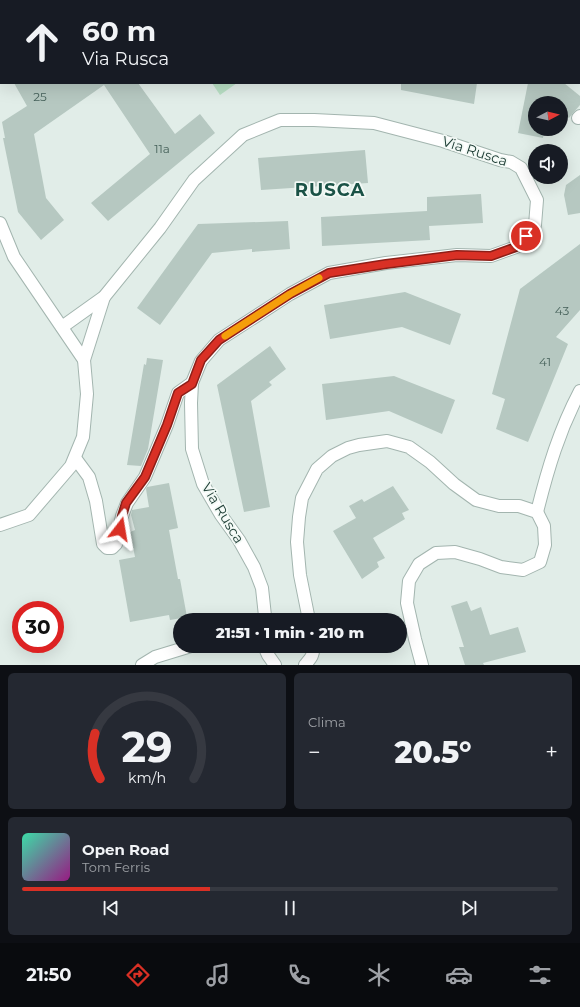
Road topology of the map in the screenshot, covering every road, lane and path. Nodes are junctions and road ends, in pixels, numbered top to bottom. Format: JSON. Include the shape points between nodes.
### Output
{"nodes":[{"id":1,"x":0,"y":223,"type":"edge"},
{"id":2,"x":104,"y":297,"type":"junction"},
{"id":3,"x":62,"y":327,"type":"junction"},
{"id":4,"x":84,"y":360,"type":"junction"},
{"id":5,"x":192,"y":384,"type":"junction"},
{"id":6,"x":580,"y":391,"type":"edge"},
{"id":7,"x":75,"y":458,"type":"junction"},
{"id":8,"x":537,"y":512,"type":"junction"},
{"id":9,"x":0,"y":525,"type":"edge"},
{"id":10,"x":266,"y":613,"type":"edge"},
{"id":11,"x":308,"y":613,"type":"edge"},
{"id":12,"x":173,"y":652,"type":"edge"},
{"id":13,"x":267,"y":653,"type":"edge"},
{"id":14,"x":313,"y":653,"type":"edge"},
{"id":15,"x":142,"y":665,"type":"edge"},
{"id":16,"x":275,"y":665,"type":"edge"},
{"id":17,"x":305,"y":665,"type":"edge"},
{"id":18,"x":422,"y":665,"type":"edge"}],
"edges":[{"from":1,"to":3,"type":"street","via":[[14,257]]},
{"from":2,"to":3,"type":"street","name":"Via Rusca"},
{"from":2,"to":4,"type":"street","name":"Via Rusca"},
{"from":2,"to":5,"type":"street","name":"Via Rusca","via":[[160,228],[194,180],[243,135],[280,120],[374,123],[443,141],[511,162],[521,168],[537,200],[535,225],[516,247],[491,256],[457,255],[329,273],[290,294],[219,340],[201,360]]},
{"from":3,"to":4,"type":"street"},
{"from":4,"to":7,"type":"street","via":[[87,394],[83,437]]},
{"from":5,"to":7,"type":"street","via":[[178,393],[145,477],[126,503],[116,544],[112,548],[107,548],[103,544],[96,501],[88,477]]},
{"from":5,"to":10,"type":"street","name":"Via Rusca","via":[[192,449],[203,484],[254,567],[262,588]]},
{"from":6,"to":8,"type":"street","via":[[557,441]]},
{"from":7,"to":9,"type":"street","via":[[29,514]]},
{"from":8,"to":11,"type":"street","via":[[519,506],[499,506],[476,500],[410,447],[387,441],[359,445],[342,451],[317,469],[302,498],[297,542]]},
{"from":8,"to":18,"type":"street","via":[[544,526],[545,545],[540,562],[523,570],[501,567],[455,552],[436,553],[419,564],[409,581],[407,603]]},
{"from":12,"to":15,"type":"street","via":[[155,657]]},
{"from":13,"to":16,"type":"street"},
{"from":14,"to":17,"type":"street"}]}
